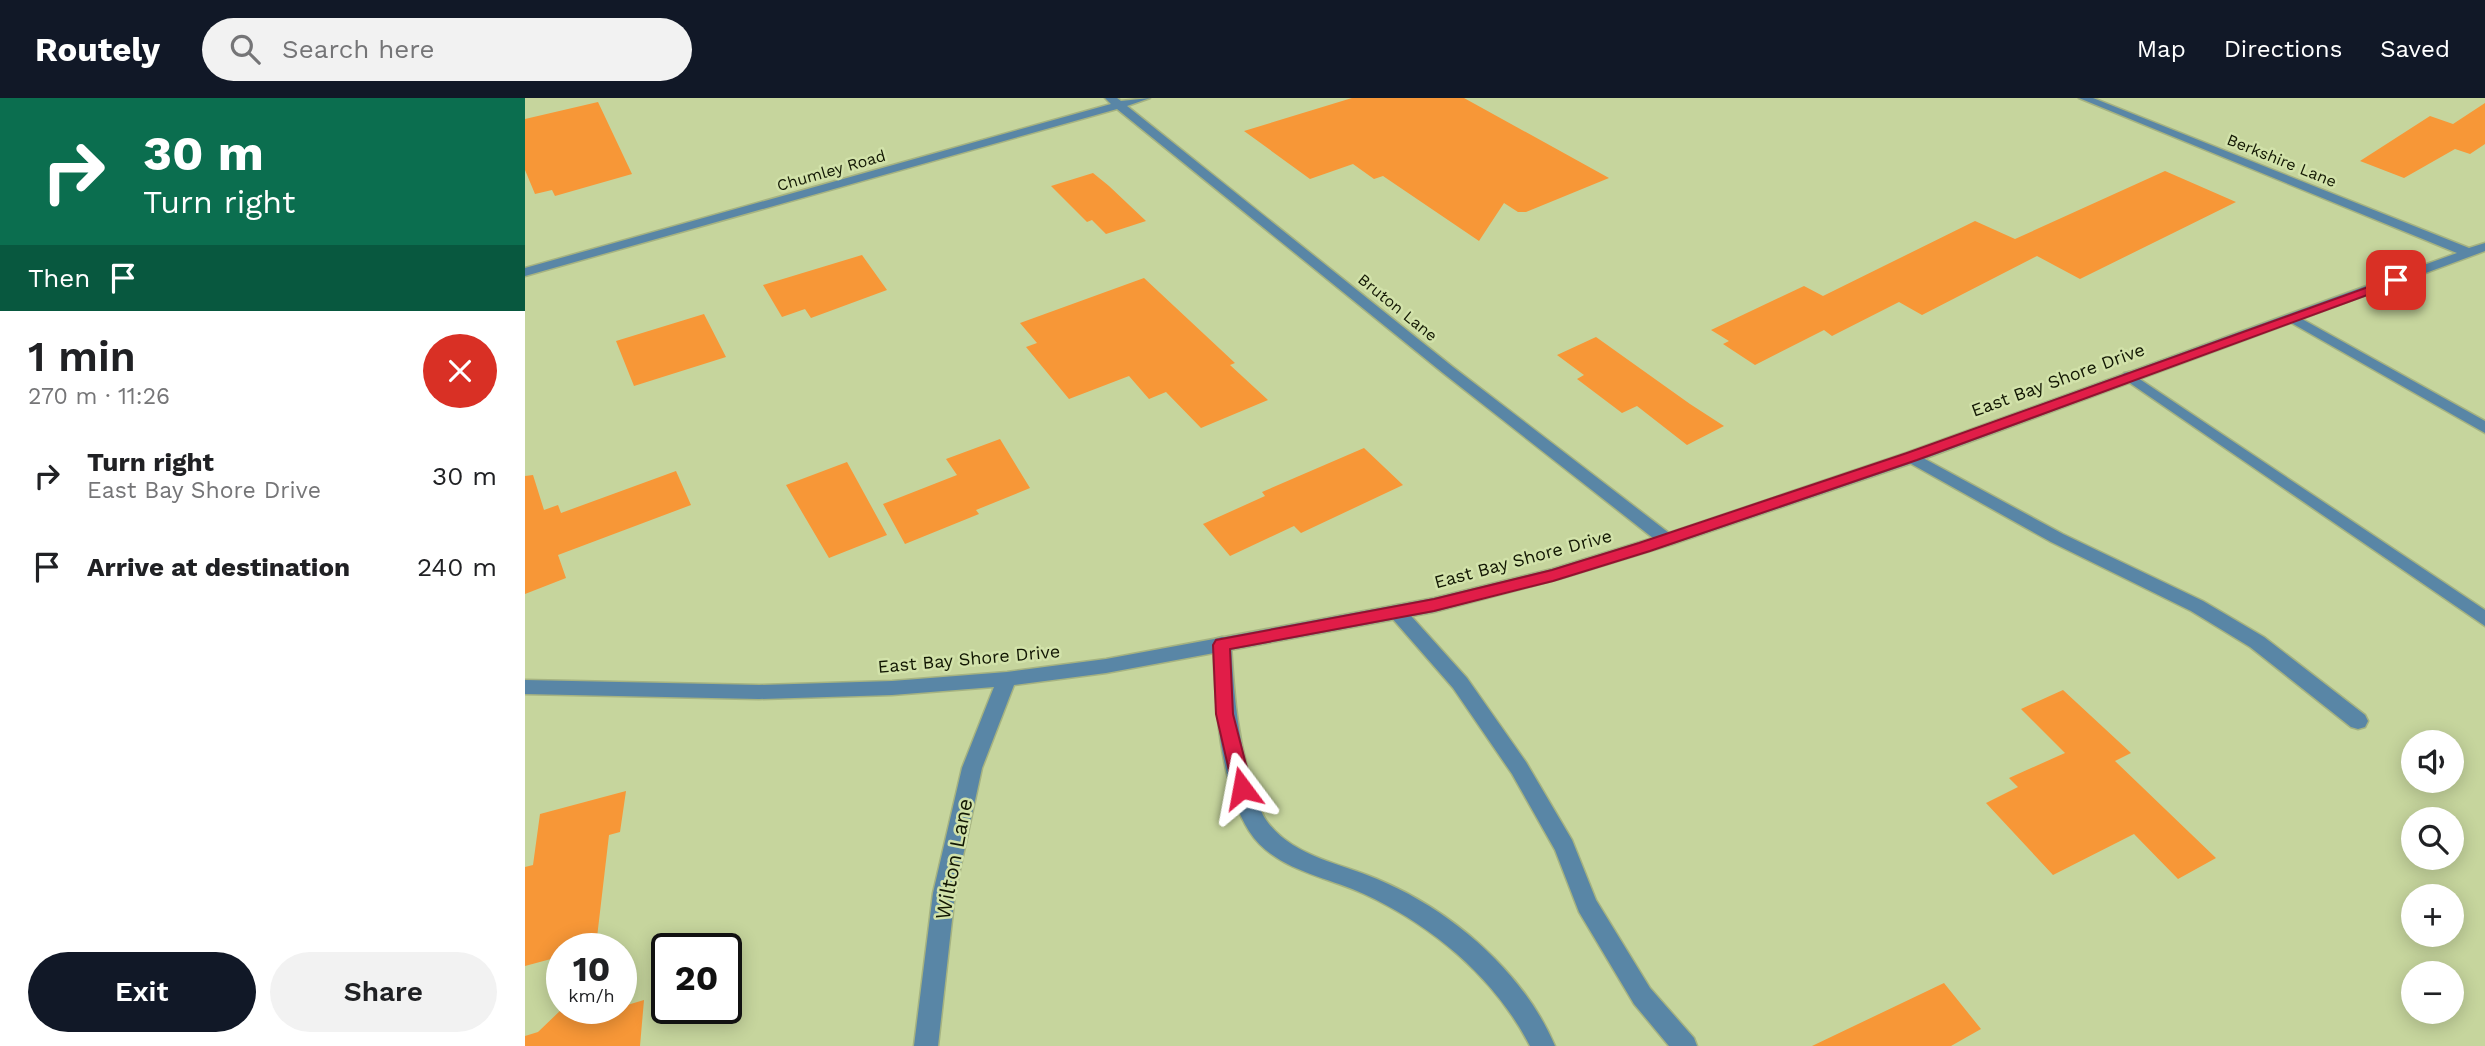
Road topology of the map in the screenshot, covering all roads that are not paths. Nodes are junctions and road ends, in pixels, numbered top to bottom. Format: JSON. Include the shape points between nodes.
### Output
{"nodes":[{"id":1,"x":1145,"y":98,"type":"edge"},
{"id":2,"x":2084,"y":98,"type":"edge"},
{"id":3,"x":1114,"y":102,"type":"edge"},
{"id":4,"x":2477,"y":250,"type":"edge"},
{"id":5,"x":525,"y":272,"type":"edge"},
{"id":6,"x":2293,"y":318,"type":"junction"},
{"id":7,"x":2129,"y":376,"type":"junction"},
{"id":8,"x":2485,"y":428,"type":"edge"},
{"id":9,"x":1912,"y":457,"type":"junction"},
{"id":10,"x":1667,"y":540,"type":"junction"},
{"id":11,"x":1397,"y":612,"type":"junction"},
{"id":12,"x":2485,"y":619,"type":"edge"},
{"id":13,"x":1222,"y":645,"type":"junction"},
{"id":14,"x":1007,"y":678,"type":"junction"},
{"id":15,"x":525,"y":687,"type":"edge"},
{"id":16,"x":2358,"y":721,"type":"dead end"},
{"id":17,"x":926,"y":1046,"type":"edge"},
{"id":18,"x":1543,"y":1046,"type":"edge"},
{"id":19,"x":1685,"y":1046,"type":"edge"}],
"edges":[{"from":1,"to":3,"type":"street","name":"Chumley Road"},
{"from":2,"to":4,"type":"street","name":"Berkshire Lane"},
{"from":3,"to":5,"type":"street","name":"Chumley Road"},
{"from":3,"to":10,"type":"street","name":"Bruton Lane"},
{"from":4,"to":6,"type":"street","name":"East Bay Shore Drive"},
{"from":6,"to":7,"type":"street","name":"East Bay Shore Drive"},
{"from":6,"to":8,"type":"street"},
{"from":7,"to":9,"type":"street","name":"East Bay Shore Drive"},
{"from":7,"to":12,"type":"street"},
{"from":9,"to":10,"type":"street","name":"East Bay Shore Drive"},
{"from":9,"to":16,"type":"street","via":[[2057,538],[2197,606],[2257,642]]},
{"from":10,"to":11,"type":"street","name":"East Bay Shore Drive","via":[[1553,575]]},
{"from":11,"to":13,"type":"street","name":"East Bay Shore Drive"},
{"from":11,"to":19,"type":"street","via":[[1459,683],[1519,768],[1564,847],[1587,905],[1642,996]]},
{"from":13,"to":14,"type":"street","name":"East Bay Shore Drive"},
{"from":13,"to":18,"type":"street","via":[[1224,714],[1242,788],[1257,825],[1284,851],[1320,870],[1371,887],[1434,922],[1490,971],[1531,1019]]},
{"from":14,"to":15,"type":"street","name":"East Bay Shore Drive","via":[[892,688],[759,692]]},
{"from":14,"to":17,"type":"street","name":"Wilton Lane","via":[[972,768],[944,893]]}]}
